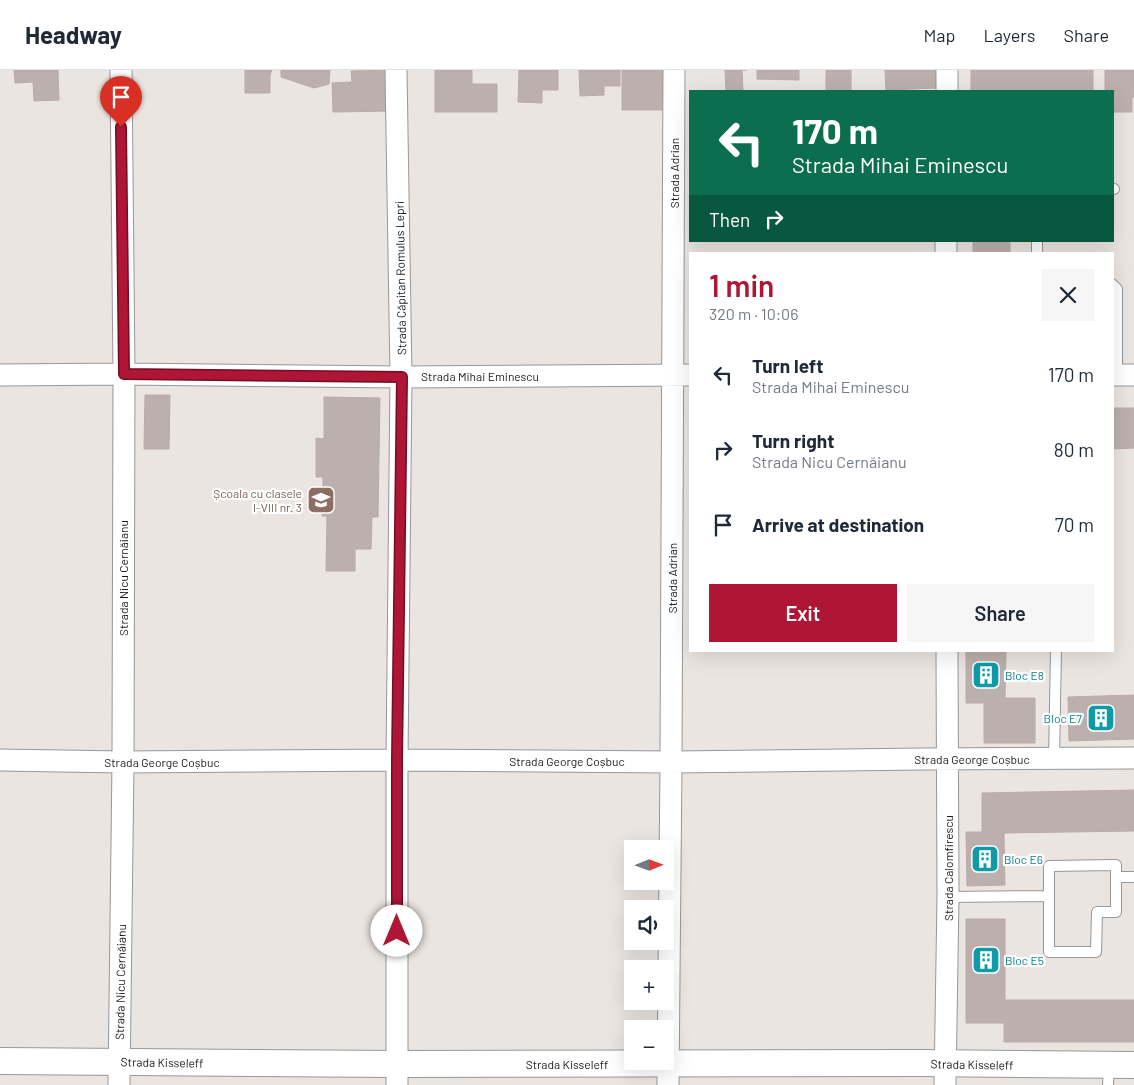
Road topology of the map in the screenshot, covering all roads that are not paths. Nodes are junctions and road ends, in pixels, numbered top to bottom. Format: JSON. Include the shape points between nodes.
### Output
{"nodes":[{"id":1,"x":121,"y":70,"type":"edge"},
{"id":2,"x":396,"y":70,"type":"edge"},
{"id":3,"x":674,"y":70,"type":"edge"},
{"id":4,"x":947,"y":70,"type":"edge"},
{"id":5,"x":947,"y":90,"type":"edge"},
{"id":6,"x":1114,"y":286,"type":"edge"},
{"id":7,"x":124,"y":374,"type":"junction"},
{"id":8,"x":681,"y":375,"type":"edge"},
{"id":9,"x":1121,"y":375,"type":"edge"},
{"id":10,"x":0,"y":376,"type":"edge"},
{"id":11,"x":402,"y":377,"type":"junction"},
{"id":12,"x":947,"y":652,"type":"edge"},
{"id":13,"x":1056,"y":652,"type":"edge"},
{"id":14,"x":1134,"y":758,"type":"edge"},
{"id":15,"x":948,"y":759,"type":"junction"},
{"id":16,"x":1054,"y":759,"type":"junction"},
{"id":17,"x":0,"y":760,"type":"edge"},
{"id":18,"x":397,"y":760,"type":"junction"},
{"id":19,"x":123,"y":762,"type":"junction"},
{"id":20,"x":671,"y":762,"type":"junction"},
{"id":21,"x":1134,"y":877,"type":"edge"},
{"id":22,"x":1116,"y":878,"type":"junction"},
{"id":23,"x":1050,"y":896,"type":"junction"},
{"id":24,"x":948,"y":897,"type":"junction"},
{"id":25,"x":0,"y":1061,"type":"edge"},
{"id":26,"x":1117,"y":1072,"type":"edge"},
{"id":27,"x":119,"y":1073,"type":"edge"},
{"id":28,"x":668,"y":1074,"type":"edge"},
{"id":29,"x":945,"y":1074,"type":"edge"},
{"id":30,"x":397,"y":1075,"type":"edge"}],
"edges":[{"from":1,"to":7,"type":"street","name":"Strada Nicu Cernăianu"},
{"from":2,"to":11,"type":"street","name":"Strada Căpitan Romulus Lepri"},
{"from":3,"to":8,"type":"street","name":"Strada Adrian"},
{"from":4,"to":5,"type":"street"},
{"from":6,"to":9,"type":"lane","via":[[1117,289]]},
{"from":7,"to":10,"type":"street","name":"Strada Mihai Eminescu"},
{"from":7,"to":11,"type":"street","name":"Strada Mihai Eminescu"},
{"from":7,"to":19,"type":"street","name":"Strada Nicu Cernăianu"},
{"from":8,"to":11,"type":"street","name":"Strada Mihai Eminescu"},
{"from":8,"to":20,"type":"street","name":"Strada Adrian"},
{"from":11,"to":18,"type":"street","name":"Strada Căpitan Romulus Lepri"},
{"from":12,"to":15,"type":"street","name":"Strada Calomfirescu"},
{"from":13,"to":16,"type":"lane"},
{"from":14,"to":16,"type":"street","name":"Strada George Coșbuc"},
{"from":15,"to":16,"type":"street","name":"Strada George Coșbuc"},
{"from":15,"to":20,"type":"street","name":"Strada George Coșbuc"},
{"from":15,"to":24,"type":"street","name":"Strada Calomfirescu"},
{"from":17,"to":19,"type":"street","name":"Strada George Coșbuc"},
{"from":18,"to":19,"type":"street","name":"Strada George Coșbuc"},
{"from":18,"to":20,"type":"street","name":"Strada George Coșbuc"},
{"from":18,"to":30,"type":"street","name":"Strada Căpitan Romulus Lepri"},
{"from":19,"to":27,"type":"street","name":"Strada Nicu Cernăianu"},
{"from":20,"to":28,"type":"street","name":"Strada Adrian"},
{"from":21,"to":22,"type":"lane"},
{"from":22,"to":23,"type":"lane","via":[[1116,865],[1049,866]]},
{"from":22,"to":23,"type":"lane","via":[[1116,912],[1097,912],[1096,952],[1049,952]]},
{"from":23,"to":24,"type":"lane"},
{"from":24,"to":29,"type":"street","name":"Strada Calomfirescu"},
{"from":25,"to":27,"type":"street","name":"Strada Kisseleff"},
{"from":26,"to":29,"type":"street","name":"Strada Kisseleff"},
{"from":27,"to":30,"type":"street","name":"Strada Kisseleff"},
{"from":28,"to":29,"type":"street","name":"Strada Kisseleff"},
{"from":28,"to":30,"type":"street","name":"Strada Kisseleff"}]}
